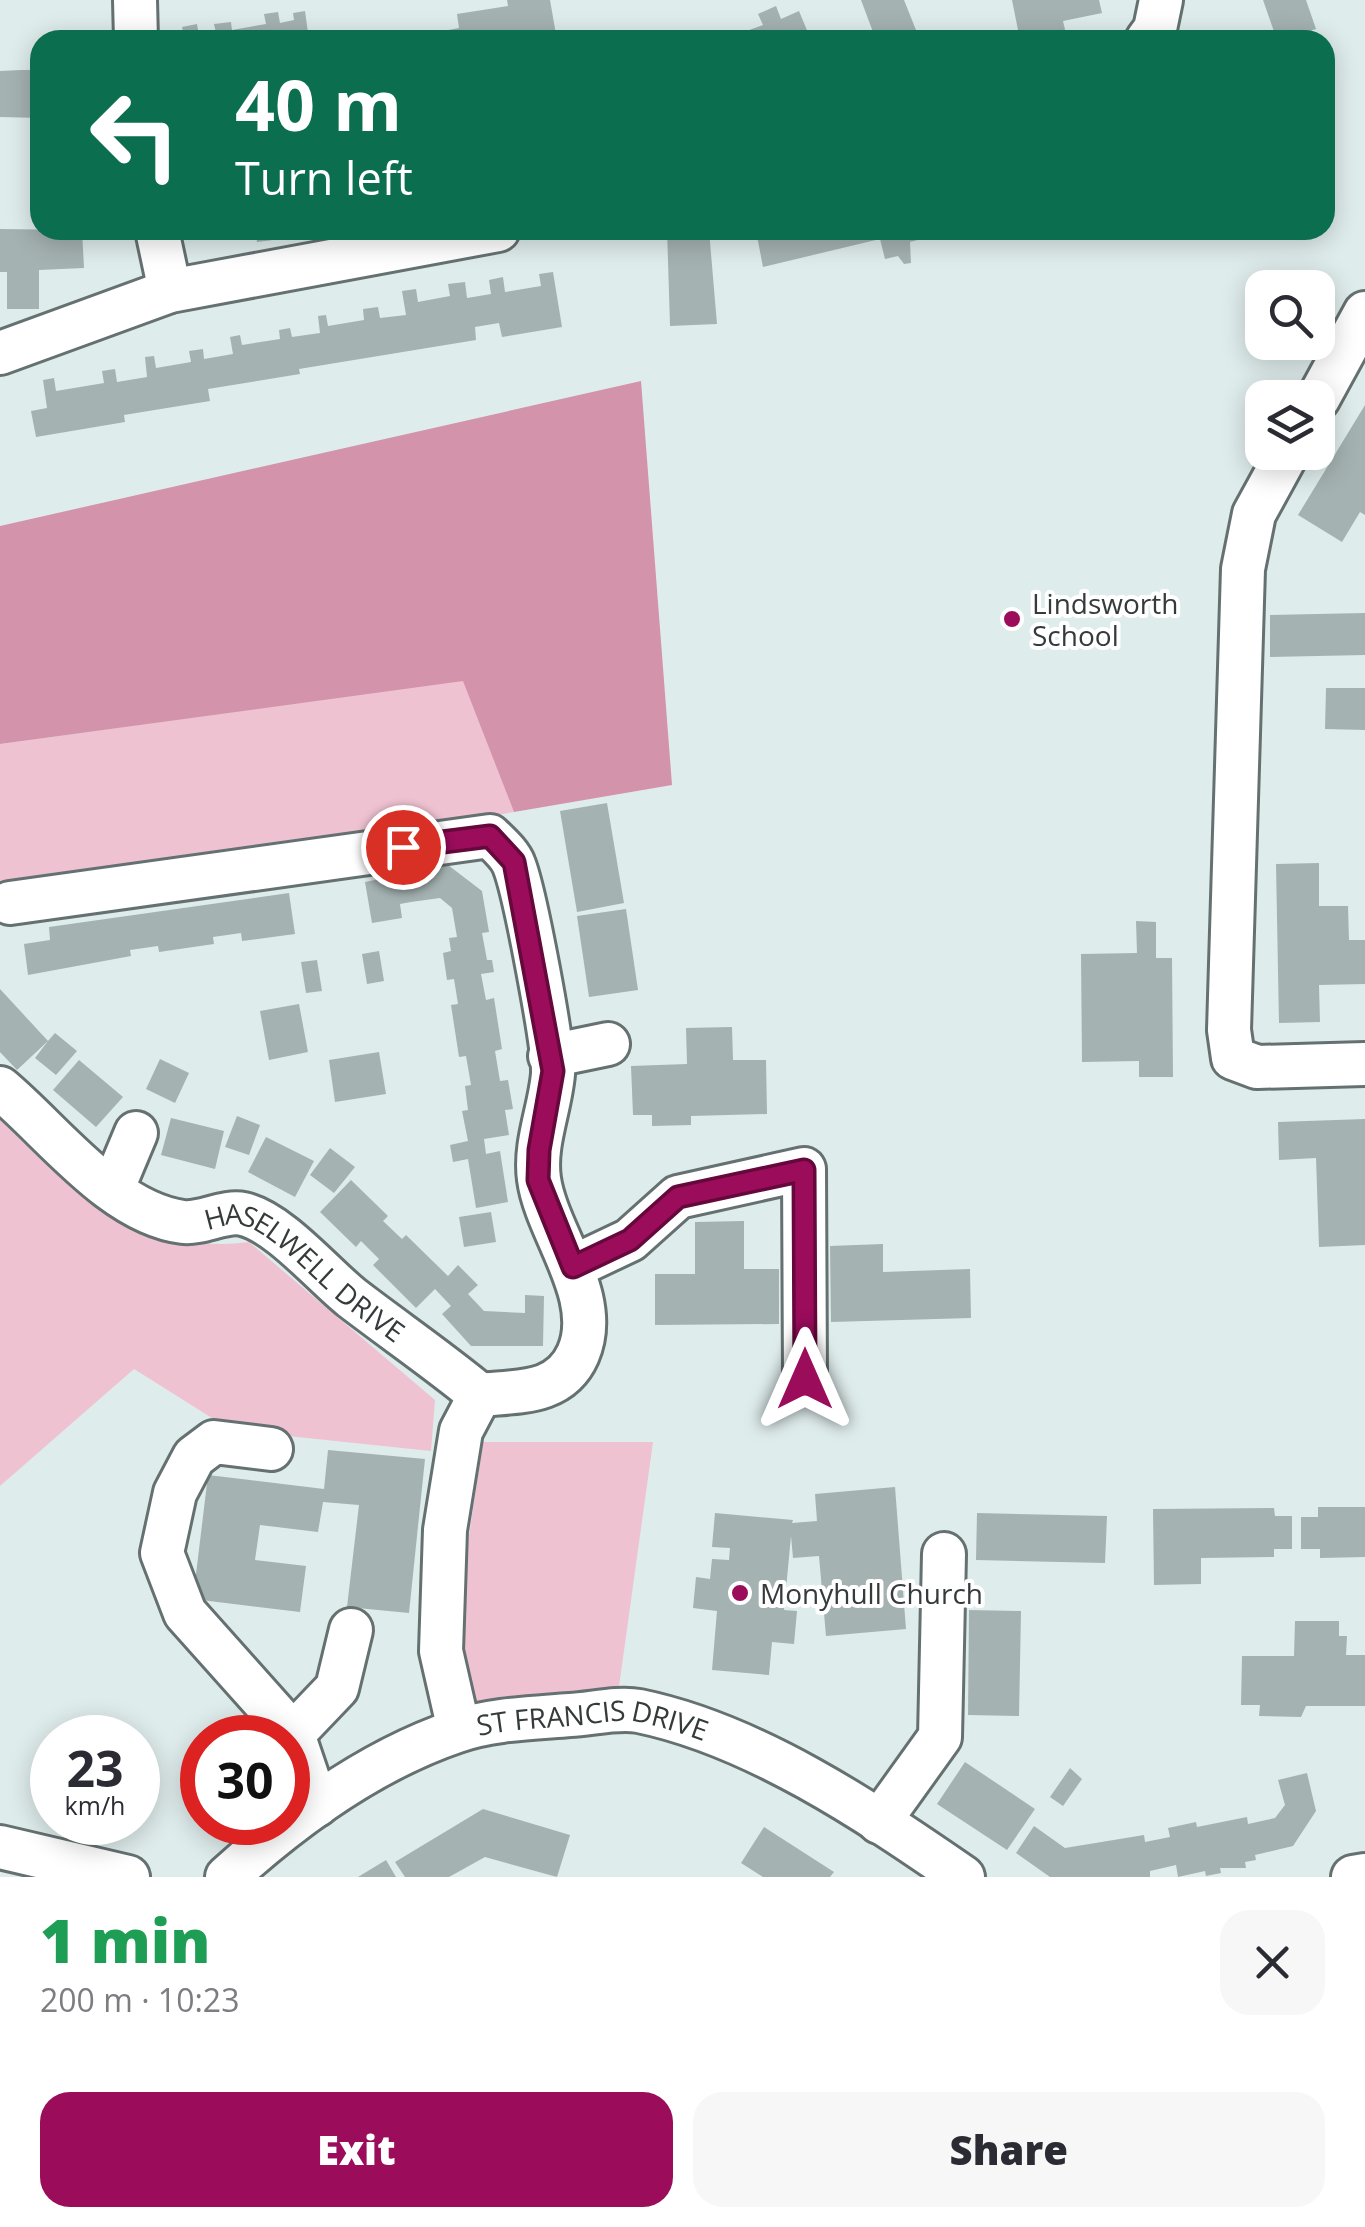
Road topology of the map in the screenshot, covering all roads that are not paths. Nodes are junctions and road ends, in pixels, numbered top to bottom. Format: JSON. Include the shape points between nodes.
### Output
{"nodes":[{"id":1,"x":136,"y":0,"type":"edge"},
{"id":2,"x":136,"y":30,"type":"edge"},
{"id":3,"x":160,"y":240,"type":"edge"},
{"id":4,"x":444,"y":240,"type":"edge"},
{"id":5,"x":170,"y":291,"type":"junction"},
{"id":6,"x":1365,"y":313,"type":"edge"},
{"id":7,"x":0,"y":353,"type":"edge"},
{"id":8,"x":1328,"y":380,"type":"edge"},
{"id":9,"x":1278,"y":470,"type":"edge"},
{"id":10,"x":10,"y":903,"type":"dead end"},
{"id":11,"x":608,"y":1044,"type":"dead end"},
{"id":12,"x":550,"y":1056,"type":"junction"},
{"id":13,"x":1365,"y":1064,"type":"edge"},
{"id":14,"x":0,"y":1088,"type":"edge"},
{"id":15,"x":136,"y":1133,"type":"dead end"},
{"id":16,"x":113,"y":1188,"type":"junction"},
{"id":17,"x":573,"y":1267,"type":"junction"},
{"id":18,"x":805,"y":1379,"type":"dead end"},
{"id":19,"x":470,"y":1413,"type":"junction"},
{"id":20,"x":271,"y":1449,"type":"dead end"},
{"id":21,"x":944,"y":1554,"type":"dead end"},
{"id":22,"x":351,"y":1630,"type":"dead end"},
{"id":23,"x":276,"y":1715,"type":"edge"},
{"id":24,"x":310,"y":1716,"type":"edge"},
{"id":25,"x":458,"y":1730,"type":"junction"},
{"id":26,"x":310,"y":1784,"type":"edge"},
{"id":27,"x":317,"y":1805,"type":"junction"},
{"id":28,"x":880,"y":1822,"type":"junction"},
{"id":29,"x":0,"y":1847,"type":"edge"},
{"id":30,"x":1365,"y":1875,"type":"edge"},
{"id":31,"x":128,"y":1877,"type":"edge"},
{"id":32,"x":226,"y":1877,"type":"edge"},
{"id":33,"x":963,"y":1877,"type":"edge"},
{"id":34,"x":1353,"y":1877,"type":"edge"}],
"edges":[{"from":1,"to":2,"type":"street"},
{"from":3,"to":5,"type":"street"},
{"from":4,"to":5,"type":"street"},
{"from":5,"to":7,"type":"street"},
{"from":6,"to":8,"type":"street"},
{"from":9,"to":13,"type":"street","via":[[1254,514],[1243,569],[1233,1058],[1257,1067]]},
{"from":10,"to":12,"type":"street","via":[[490,836],[514,862]]},
{"from":11,"to":12,"type":"street"},
{"from":12,"to":17,"type":"street","via":[[538,1180]]},
{"from":14,"to":16,"type":"street","name":"HASELWELL DRIVE","via":[[70,1157]]},
{"from":15,"to":16,"type":"street"},
{"from":16,"to":19,"type":"street","name":"HASELWELL DRIVE","via":[[149,1212],[184,1222],[242,1214],[276,1232]]},
{"from":17,"to":18,"type":"street","via":[[630,1240],[678,1197],[804,1170]]},
{"from":17,"to":19,"type":"street","via":[[582,1327],[580,1351],[569,1370],[549,1388]]},
{"from":19,"to":25,"type":"street","via":[[445,1530],[441,1651]]},
{"from":20,"to":23,"type":"street","via":[[214,1442],[194,1457],[175,1493],[162,1553],[185,1613]]},
{"from":21,"to":28,"type":"street","via":[[940,1738]]},
{"from":22,"to":24,"type":"street","via":[[337,1688]]},
{"from":25,"to":27,"type":"street","name":"ST FRANCIS DRIVE","via":[[352,1780]]},
{"from":25,"to":28,"type":"street","name":"ST FRANCIS DRIVE","via":[[636,1710],[758,1754],[829,1787]]},
{"from":26,"to":27,"type":"street"},
{"from":27,"to":32,"type":"street","name":"ST FRANCIS DRIVE"},
{"from":28,"to":33,"type":"street","name":"ST FRANCIS DRIVE"},
{"from":29,"to":31,"type":"street"},
{"from":30,"to":34,"type":"street"}]}
